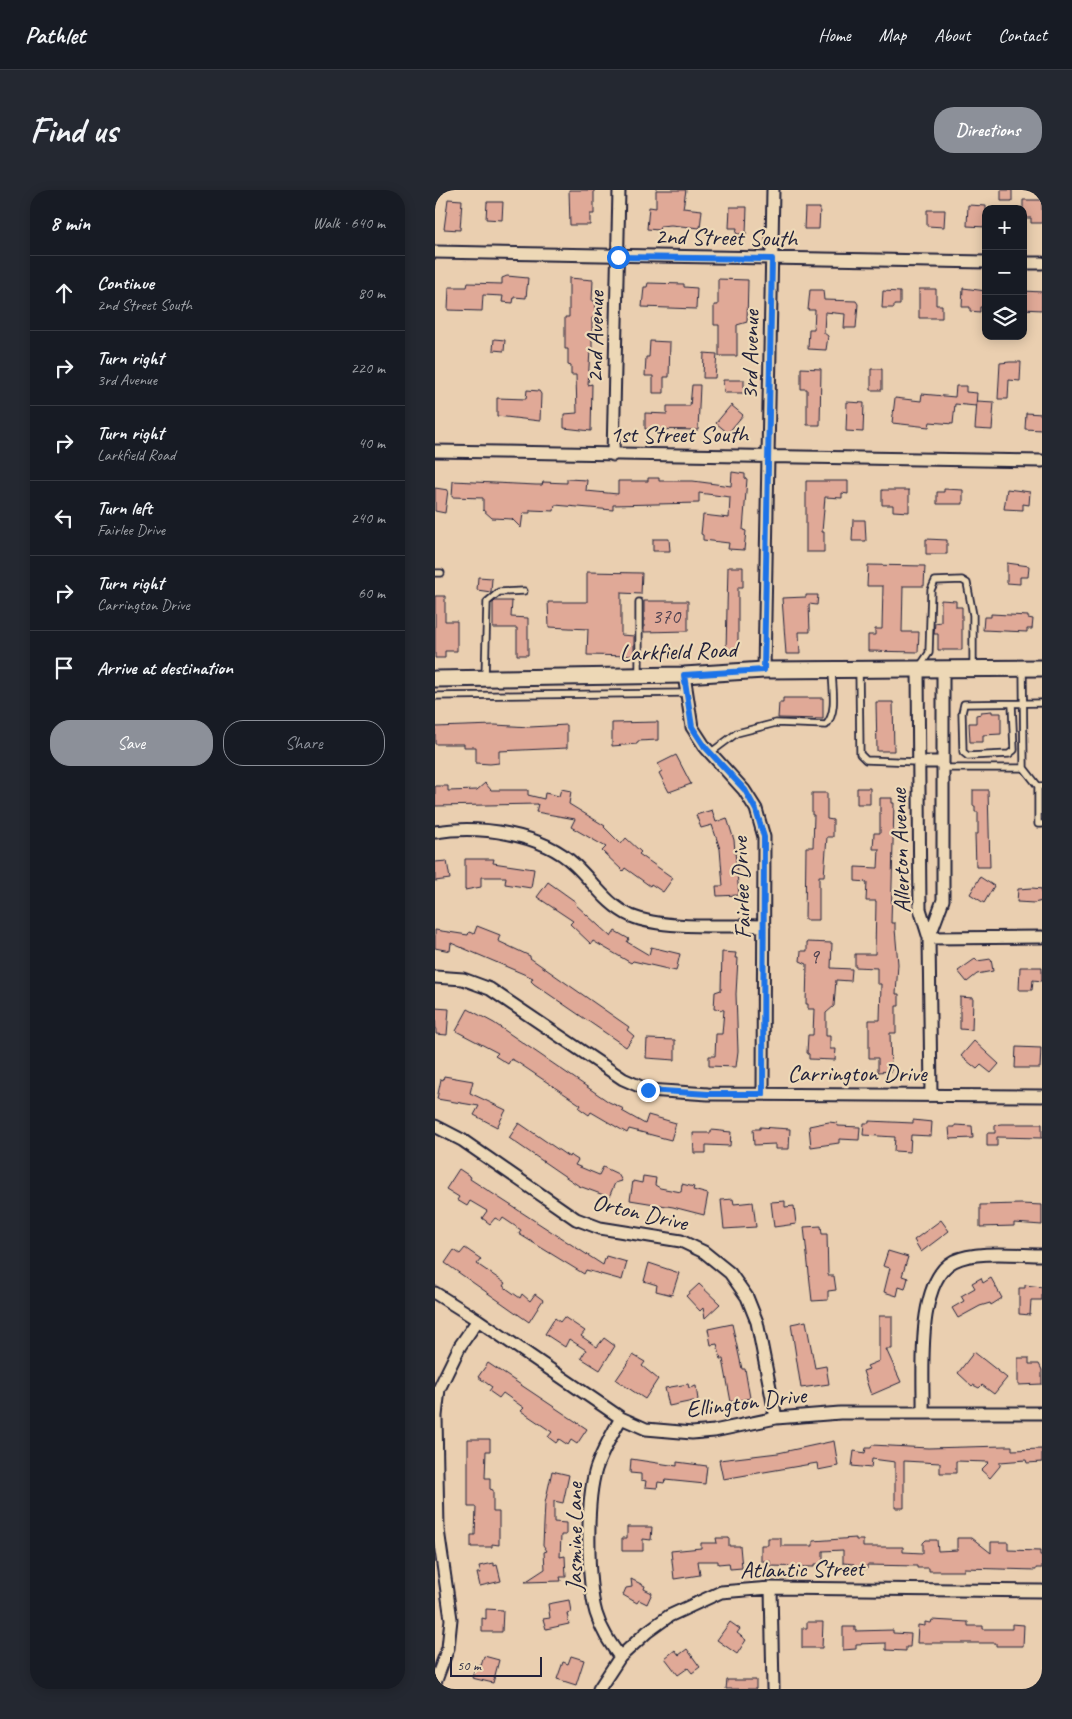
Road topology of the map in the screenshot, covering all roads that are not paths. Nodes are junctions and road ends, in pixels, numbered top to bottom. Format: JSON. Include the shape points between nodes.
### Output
{"nodes":[{"id":1,"x":619,"y":190,"type":"edge"},
{"id":2,"x":773,"y":190,"type":"edge"},
{"id":3,"x":435,"y":252,"type":"edge"},
{"id":4,"x":618,"y":257,"type":"junction"},
{"id":5,"x":772,"y":259,"type":"junction"},
{"id":6,"x":982,"y":262,"type":"edge"},
{"id":7,"x":1027,"y":263,"type":"edge"},
{"id":8,"x":1042,"y":263,"type":"edge"},
{"id":9,"x":435,"y":451,"type":"edge"},
{"id":10,"x":613,"y":455,"type":"junction"},
{"id":11,"x":770,"y":455,"type":"junction"},
{"id":12,"x":1042,"y":461,"type":"edge"},
{"id":13,"x":525,"y":591,"type":"dead end"},
{"id":14,"x":639,"y":602,"type":"dead end"},
{"id":15,"x":1023,"y":668,"type":"junction"},
{"id":16,"x":1042,"y":668,"type":"edge"},
{"id":17,"x":832,"y":669,"type":"junction"},
{"id":18,"x":859,"y":669,"type":"junction"},
{"id":19,"x":918,"y":669,"type":"junction"},
{"id":20,"x":943,"y":669,"type":"junction"},
{"id":21,"x":973,"y":669,"type":"junction"},
{"id":22,"x":764,"y":670,"type":"junction"},
{"id":23,"x":684,"y":675,"type":"junction"},
{"id":24,"x":639,"y":676,"type":"junction"},
{"id":25,"x":435,"y":679,"type":"edge"},
{"id":26,"x":485,"y":679,"type":"junction"},
{"id":27,"x":686,"y":693,"type":"junction"},
{"id":28,"x":435,"y":696,"type":"edge"},
{"id":29,"x":1042,"y":703,"type":"edge"},
{"id":30,"x":1012,"y":704,"type":"junction"},
{"id":31,"x":1024,"y":704,"type":"junction"},
{"id":32,"x":710,"y":752,"type":"junction"},
{"id":33,"x":918,"y":762,"type":"junction"},
{"id":34,"x":943,"y":765,"type":"junction"},
{"id":35,"x":1025,"y":768,"type":"junction"},
{"id":36,"x":1040,"y":786,"type":"edge"},
{"id":37,"x":1042,"y":824,"type":"edge"},
{"id":38,"x":435,"y":832,"type":"edge"},
{"id":39,"x":764,"y":926,"type":"junction"},
{"id":40,"x":1042,"y":937,"type":"edge"},
{"id":41,"x":929,"y":938,"type":"junction"},
{"id":42,"x":435,"y":977,"type":"edge"},
{"id":43,"x":763,"y":1094,"type":"junction"},
{"id":44,"x":931,"y":1094,"type":"junction"},
{"id":45,"x":1042,"y":1096,"type":"edge"},
{"id":46,"x":435,"y":1126,"type":"edge"},
{"id":47,"x":1042,"y":1255,"type":"edge"},
{"id":48,"x":435,"y":1293,"type":"edge"},
{"id":49,"x":478,"y":1320,"type":"junction"},
{"id":50,"x":923,"y":1413,"type":"junction"},
{"id":51,"x":1042,"y":1414,"type":"edge"},
{"id":52,"x":621,"y":1418,"type":"junction"},
{"id":53,"x":777,"y":1418,"type":"junction"},
{"id":54,"x":771,"y":1588,"type":"junction"},
{"id":55,"x":1042,"y":1591,"type":"edge"},
{"id":56,"x":620,"y":1657,"type":"junction"},
{"id":57,"x":435,"y":1683,"type":"edge"},
{"id":58,"x":435,"y":1687,"type":"edge"},
{"id":59,"x":438,"y":1689,"type":"edge"},
{"id":60,"x":599,"y":1689,"type":"edge"},
{"id":61,"x":773,"y":1689,"type":"edge"}],
"edges":[{"from":1,"to":4,"type":"street","name":"2nd Avenue"},
{"from":2,"to":5,"type":"street","name":"3rd Avenue"},
{"from":3,"to":4,"type":"street","name":"2nd Street South"},
{"from":4,"to":5,"type":"street","name":"2nd Street South"},
{"from":4,"to":10,"type":"street","name":"2nd Avenue"},
{"from":5,"to":6,"type":"street","name":"2nd Street South"},
{"from":5,"to":11,"type":"street","name":"3rd Avenue"},
{"from":7,"to":8,"type":"street"},
{"from":9,"to":10,"type":"street","name":"1st Street South"},
{"from":10,"to":11,"type":"street","name":"1st Street South"},
{"from":11,"to":12,"type":"street","name":"1st Street South"},
{"from":11,"to":22,"type":"street","name":"3rd Avenue"},
{"from":13,"to":26,"type":"lane","via":[[499,592],[487,602]]},
{"from":14,"to":24,"type":"lane"},
{"from":15,"to":16,"type":"main road","name":"Larkfield Road"},
{"from":15,"to":21,"type":"main road","name":"Larkfield Road"},
{"from":15,"to":31,"type":"lane"},
{"from":17,"to":18,"type":"main road","name":"Larkfield Road"},
{"from":17,"to":22,"type":"main road","name":"Larkfield Road"},
{"from":17,"to":32,"type":"lane","via":[[833,707],[826,725],[776,724],[737,733]]},
{"from":18,"to":19,"type":"main road","name":"Larkfield Road"},
{"from":18,"to":33,"type":"lane","via":[[860,754],[866,760]]},
{"from":19,"to":20,"type":"main road","name":"Larkfield Road"},
{"from":19,"to":21,"type":"lane","via":[[929,653],[931,590],[935,581],[962,580],[967,583],[973,615]]},
{"from":19,"to":33,"type":"street","name":"Allerton Avenue"},
{"from":20,"to":21,"type":"main road","name":"Larkfield Road"},
{"from":20,"to":34,"type":"street","name":"Allerton Avenue"},
{"from":22,"to":23,"type":"main road","name":"Larkfield Road"},
{"from":23,"to":24,"type":"main road","name":"Larkfield Road"},
{"from":23,"to":27,"type":"street","name":"Fairlee Drive"},
{"from":24,"to":26,"type":"main road","name":"Larkfield Road"},
{"from":25,"to":26,"type":"main road","name":"Larkfield Road"},
{"from":27,"to":28,"type":"lane"},
{"from":27,"to":32,"type":"street","name":"Fairlee Drive","via":[[692,727]]},
{"from":29,"to":31,"type":"lane"},
{"from":30,"to":30,"type":"lane","via":[[964,704],[961,713],[963,752],[968,756],[1009,754],[1013,750]]},
{"from":30,"to":31,"type":"lane"},
{"from":31,"to":35,"type":"lane"},
{"from":32,"to":39,"type":"street","name":"Fairlee Drive","via":[[745,790],[756,810],[764,837]]},
{"from":33,"to":34,"type":"street","name":"Allerton Avenue"},
{"from":33,"to":41,"type":"street","name":"Allerton Avenue","via":[[920,909]]},
{"from":34,"to":35,"type":"lane"},
{"from":34,"to":41,"type":"street","name":"Allerton Avenue","via":[[943,900]]},
{"from":35,"to":36,"type":"lane"},
{"from":36,"to":37,"type":"lane","via":[[1038,824]]},
{"from":38,"to":39,"type":"street","via":[[499,832],[529,837],[553,848],[574,864],[609,901],[632,916],[655,922]]},
{"from":39,"to":43,"type":"street","name":"Fairlee Drive"},
{"from":40,"to":41,"type":"street"},
{"from":41,"to":44,"type":"street","name":"Allerton Avenue"},
{"from":42,"to":43,"type":"street","name":"Carrington Drive","via":[[463,979],[490,989],[623,1078],[648,1090]]},
{"from":43,"to":44,"type":"street","name":"Carrington Drive"},
{"from":44,"to":45,"type":"street","name":"Carrington Drive"},
{"from":46,"to":53,"type":"street","name":"Orton Drive","via":[[462,1140],[576,1218],[600,1228],[681,1241],[704,1252],[730,1273],[747,1297],[757,1322]]},
{"from":47,"to":50,"type":"street","via":[[970,1256],[953,1261],[940,1275],[929,1294],[925,1314]]},
{"from":48,"to":49,"type":"street","name":"Ellington Drive"},
{"from":49,"to":52,"type":"street","name":"Ellington Drive"},
{"from":49,"to":57,"type":"street","via":[[460,1346],[439,1389],[436,1416],[438,1530],[451,1618],[448,1648]]},
{"from":50,"to":51,"type":"street","name":"Ellington Drive"},
{"from":50,"to":53,"type":"street","name":"Ellington Drive","via":[[840,1413]]},
{"from":52,"to":53,"type":"street","name":"Ellington Drive","via":[[646,1429],[692,1433]]},
{"from":52,"to":56,"type":"street","name":"Jasmine Lane","via":[[596,1468],[590,1520],[591,1585],[597,1613],[604,1632]]},
{"from":54,"to":55,"type":"street","name":"Atlantic Street"},
{"from":54,"to":56,"type":"street","name":"Atlantic Street","via":[[721,1592],[691,1605],[669,1616]]},
{"from":54,"to":61,"type":"street"},
{"from":56,"to":60,"type":"street","name":"Atlantic Street"},
{"from":58,"to":59,"type":"street"}]}
